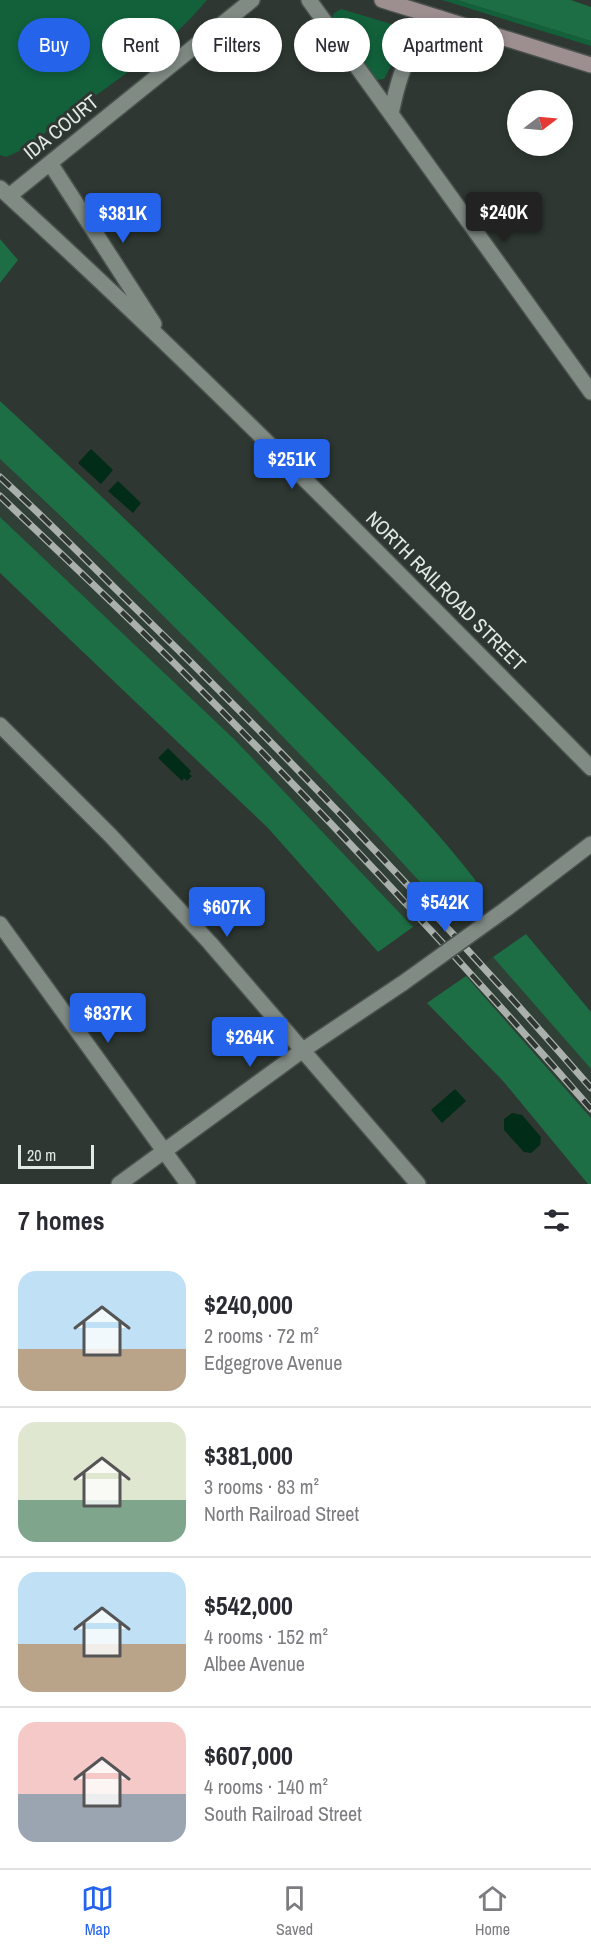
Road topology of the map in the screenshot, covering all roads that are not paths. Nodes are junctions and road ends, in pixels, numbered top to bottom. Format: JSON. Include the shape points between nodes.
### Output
{"nodes":[{"id":1,"x":252,"y":0,"type":"edge"},
{"id":2,"x":309,"y":0,"type":"edge"},
{"id":3,"x":382,"y":0,"type":"edge"},
{"id":4,"x":440,"y":18,"type":"edge"},
{"id":5,"x":504,"y":38,"type":"edge"},
{"id":6,"x":591,"y":65,"type":"edge"},
{"id":7,"x":402,"y":72,"type":"edge"},
{"id":8,"x":391,"y":114,"type":"junction"},
{"id":9,"x":50,"y":163,"type":"junction"},
{"id":10,"x":4,"y":192,"type":"edge"},
{"id":11,"x":167,"y":344,"type":"junction"},
{"id":12,"x":591,"y":392,"type":"edge"},
{"id":13,"x":0,"y":725,"type":"edge"},
{"id":14,"x":591,"y":768,"type":"edge"},
{"id":15,"x":591,"y":844,"type":"edge"},
{"id":16,"x":0,"y":924,"type":"edge"},
{"id":17,"x":303,"y":1050,"type":"junction"},
{"id":18,"x":164,"y":1151,"type":"junction"},
{"id":19,"x":119,"y":1184,"type":"edge"},
{"id":20,"x":188,"y":1184,"type":"edge"},
{"id":21,"x":418,"y":1184,"type":"edge"}],
"edges":[{"from":1,"to":9,"type":"street","name":"IDA COURT"},
{"from":2,"to":8,"type":"street"},
{"from":3,"to":4,"type":"main road"},
{"from":5,"to":6,"type":"main road"},
{"from":7,"to":8,"type":"street"},
{"from":8,"to":12,"type":"street"},
{"from":9,"to":10,"type":"street","name":"IDA COURT"},
{"from":9,"to":11,"type":"street","name":"NORTH RAILROAD STREET"},
{"from":10,"to":11,"type":"street","name":"NORTH RAILROAD STREET"},
{"from":11,"to":14,"type":"street","name":"NORTH RAILROAD STREET"},
{"from":13,"to":17,"type":"street","via":[[119,844]]},
{"from":15,"to":17,"type":"street","bridge":true,"via":[[403,983]]},
{"from":16,"to":18,"type":"street"},
{"from":17,"to":18,"type":"street"},
{"from":17,"to":21,"type":"street"},
{"from":18,"to":19,"type":"street"},
{"from":18,"to":20,"type":"street"}]}
